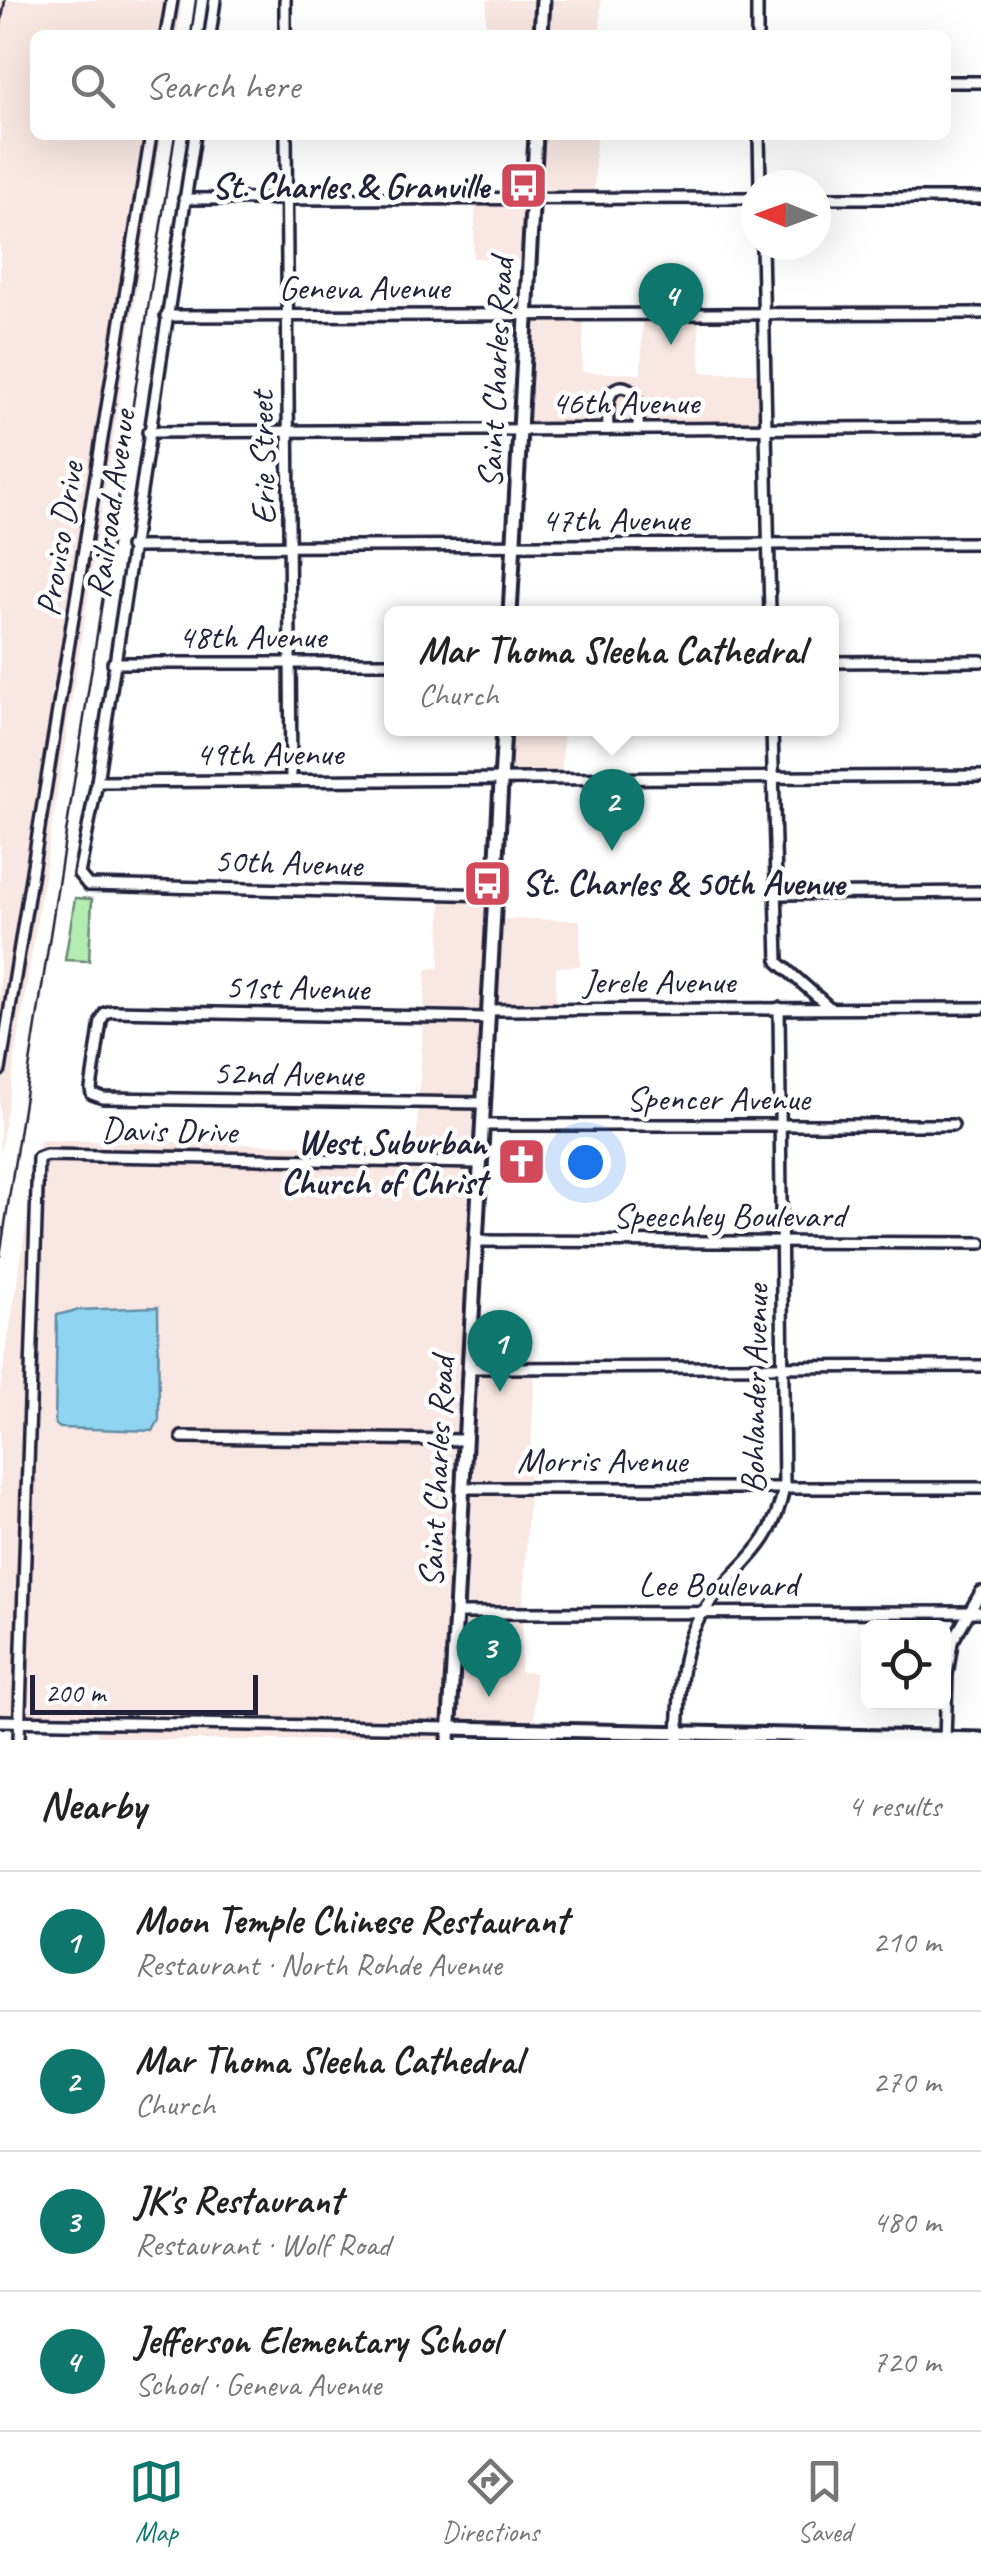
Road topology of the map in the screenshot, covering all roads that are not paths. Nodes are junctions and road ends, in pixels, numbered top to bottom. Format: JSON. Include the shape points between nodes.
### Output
{"nodes":[{"id":1,"x":172,"y":0,"type":"edge"},
{"id":2,"x":215,"y":0,"type":"edge"},
{"id":3,"x":285,"y":0,"type":"edge"},
{"id":4,"x":543,"y":0,"type":"edge"},
{"id":5,"x":756,"y":0,"type":"edge"},
{"id":6,"x":167,"y":30,"type":"edge"},
{"id":7,"x":211,"y":30,"type":"edge"},
{"id":8,"x":285,"y":30,"type":"edge"},
{"id":9,"x":542,"y":30,"type":"edge"},
{"id":10,"x":758,"y":30,"type":"edge"},
{"id":11,"x":951,"y":82,"type":"edge"},
{"id":12,"x":981,"y":82,"type":"edge"},
{"id":13,"x":150,"y":140,"type":"edge"},
{"id":14,"x":194,"y":140,"type":"edge"},
{"id":15,"x":286,"y":140,"type":"edge"},
{"id":16,"x":536,"y":140,"type":"edge"},
{"id":17,"x":759,"y":140,"type":"edge"},
{"id":18,"x":760,"y":170,"type":"edge"},
{"id":19,"x":532,"y":198,"type":"junction"},
{"id":20,"x":741,"y":198,"type":"edge"},
{"id":21,"x":831,"y":198,"type":"edge"},
{"id":22,"x":981,"y":198,"type":"edge"},
{"id":23,"x":184,"y":199,"type":"junction"},
{"id":24,"x":287,"y":199,"type":"junction"},
{"id":25,"x":762,"y":260,"type":"edge"},
{"id":26,"x":288,"y":314,"type":"junction"},
{"id":27,"x":526,"y":314,"type":"junction"},
{"id":28,"x":764,"y":314,"type":"junction"},
{"id":29,"x":981,"y":314,"type":"edge"},
{"id":30,"x":166,"y":316,"type":"junction"},
{"id":31,"x":981,"y":427,"type":"edge"},
{"id":32,"x":638,"y":429,"type":"junction"},
{"id":33,"x":520,"y":430,"type":"junction"},
{"id":34,"x":608,"y":430,"type":"junction"},
{"id":35,"x":766,"y":430,"type":"junction"},
{"id":36,"x":148,"y":432,"type":"junction"},
{"id":37,"x":290,"y":432,"type":"junction"},
{"id":38,"x":981,"y":544,"type":"edge"},
{"id":39,"x":768,"y":546,"type":"junction"},
{"id":40,"x":130,"y":547,"type":"junction"},
{"id":41,"x":290,"y":547,"type":"junction"},
{"id":42,"x":514,"y":547,"type":"junction"},
{"id":43,"x":510,"y":606,"type":"edge"},
{"id":44,"x":770,"y":606,"type":"edge"},
{"id":45,"x":839,"y":662,"type":"edge"},
{"id":46,"x":981,"y":662,"type":"edge"},
{"id":47,"x":113,"y":663,"type":"junction"},
{"id":48,"x":384,"y":663,"type":"edge"},
{"id":49,"x":291,"y":664,"type":"junction"},
{"id":50,"x":504,"y":736,"type":"edge"},
{"id":51,"x":772,"y":736,"type":"edge"},
{"id":52,"x":981,"y":776,"type":"edge"},
{"id":53,"x":773,"y":778,"type":"junction"},
{"id":54,"x":501,"y":779,"type":"junction"},
{"id":55,"x":291,"y":780,"type":"junction"},
{"id":56,"x":96,"y":782,"type":"junction"},
{"id":57,"x":82,"y":881,"type":"joint"},
{"id":58,"x":981,"y":892,"type":"edge"},
{"id":59,"x":776,"y":894,"type":"junction"},
{"id":60,"x":494,"y":895,"type":"junction"},
{"id":61,"x":829,"y":1007,"type":"junction"},
{"id":62,"x":779,"y":1008,"type":"junction"},
{"id":63,"x":981,"y":1008,"type":"edge"},
{"id":64,"x":488,"y":1014,"type":"junction"},
{"id":65,"x":0,"y":1070,"type":"edge"},
{"id":66,"x":92,"y":1094,"type":"joint"},
{"id":67,"x":484,"y":1103,"type":"junction"},
{"id":68,"x":482,"y":1125,"type":"junction"},
{"id":69,"x":780,"y":1125,"type":"junction"},
{"id":70,"x":953,"y":1125,"type":"dead end"},
{"id":71,"x":480,"y":1163,"type":"junction"},
{"id":72,"x":476,"y":1241,"type":"junction"},
{"id":73,"x":783,"y":1243,"type":"junction"},
{"id":74,"x":981,"y":1243,"type":"edge"},
{"id":75,"x":784,"y":1366,"type":"junction"},
{"id":76,"x":981,"y":1366,"type":"edge"},
{"id":77,"x":469,"y":1368,"type":"junction"},
{"id":78,"x":182,"y":1437,"type":"dead end"},
{"id":79,"x":465,"y":1440,"type":"junction"},
{"id":80,"x":462,"y":1488,"type":"junction"},
{"id":81,"x":784,"y":1488,"type":"junction"},
{"id":82,"x":981,"y":1488,"type":"edge"},
{"id":83,"x":981,"y":1592,"type":"edge"},
{"id":84,"x":703,"y":1611,"type":"junction"},
{"id":85,"x":968,"y":1612,"type":"junction"},
{"id":86,"x":981,"y":1612,"type":"edge"},
{"id":87,"x":456,"y":1613,"type":"junction"},
{"id":88,"x":0,"y":1721,"type":"edge"},
{"id":89,"x":20,"y":1722,"type":"junction"},
{"id":90,"x":449,"y":1734,"type":"edge"},
{"id":91,"x":678,"y":1737,"type":"edge"},
{"id":92,"x":981,"y":1738,"type":"edge"},
{"id":93,"x":945,"y":1739,"type":"edge"},
{"id":94,"x":19,"y":1740,"type":"edge"}],
"edges":[{"from":1,"to":6,"type":"street"},
{"from":2,"to":7,"type":"street"},
{"from":3,"to":8,"type":"street"},
{"from":4,"to":9,"type":"main road"},
{"from":5,"to":10,"type":"street"},
{"from":11,"to":12,"type":"street"},
{"from":13,"to":65,"type":"street","name":"Proviso Drive"},
{"from":14,"to":23,"type":"street","name":"Railroad Avenue"},
{"from":15,"to":24,"type":"street","name":"Erie Street"},
{"from":16,"to":19,"type":"main road","name":"Saint Charles Road"},
{"from":17,"to":18,"type":"street"},
{"from":19,"to":20,"type":"street"},
{"from":19,"to":24,"type":"street"},
{"from":19,"to":27,"type":"main road","name":"Saint Charles Road"},
{"from":21,"to":22,"type":"street"},
{"from":23,"to":24,"type":"street"},
{"from":23,"to":30,"type":"street","name":"Railroad Avenue"},
{"from":24,"to":26,"type":"street","name":"Erie Street"},
{"from":25,"to":28,"type":"street"},
{"from":26,"to":27,"type":"street","name":"Geneva Avenue"},
{"from":26,"to":30,"type":"street","name":"Geneva Avenue"},
{"from":26,"to":37,"type":"street","name":"Erie Street"},
{"from":27,"to":28,"type":"street","name":"Geneva Avenue"},
{"from":27,"to":33,"type":"main road","name":"Saint Charles Road"},
{"from":28,"to":29,"type":"street","name":"Geneva Avenue"},
{"from":28,"to":35,"type":"street"},
{"from":30,"to":36,"type":"street","name":"Railroad Avenue"},
{"from":31,"to":35,"type":"street","name":"46th Avenue"},
{"from":32,"to":34,"type":"street","name":"46th Avenue"},
{"from":32,"to":34,"type":"street","via":[[638,401],[624,387],[608,398]]},
{"from":32,"to":35,"type":"street","name":"46th Avenue"},
{"from":33,"to":34,"type":"street","name":"46th Avenue"},
{"from":33,"to":37,"type":"street","name":"46th Avenue"},
{"from":33,"to":42,"type":"main road","name":"Saint Charles Road"},
{"from":35,"to":39,"type":"street"},
{"from":36,"to":37,"type":"street","name":"46th Avenue"},
{"from":36,"to":40,"type":"street","name":"Railroad Avenue"},
{"from":37,"to":41,"type":"street","name":"Erie Street"},
{"from":38,"to":39,"type":"street","name":"47th Avenue"},
{"from":39,"to":42,"type":"street","name":"47th Avenue"},
{"from":39,"to":44,"type":"street"},
{"from":40,"to":41,"type":"street","name":"47th Avenue"},
{"from":40,"to":47,"type":"street","name":"Railroad Avenue"},
{"from":41,"to":42,"type":"street","name":"47th Avenue"},
{"from":41,"to":49,"type":"street","name":"Erie Street"},
{"from":42,"to":43,"type":"main road","name":"Saint Charles Road"},
{"from":45,"to":46,"type":"street"},
{"from":47,"to":49,"type":"street","name":"48th Avenue"},
{"from":47,"to":56,"type":"street","name":"Railroad Avenue"},
{"from":48,"to":49,"type":"street","name":"48th Avenue"},
{"from":49,"to":55,"type":"street","name":"Erie Street"},
{"from":50,"to":54,"type":"main road","name":"Saint Charles Road"},
{"from":51,"to":53,"type":"street"},
{"from":52,"to":53,"type":"street","name":"49th Avenue"},
{"from":53,"to":54,"type":"street","name":"49th Avenue"},
{"from":53,"to":59,"type":"street"},
{"from":54,"to":55,"type":"street","name":"49th Avenue"},
{"from":54,"to":60,"type":"main road","name":"Saint Charles Road"},
{"from":55,"to":56,"type":"street","name":"49th Avenue"},
{"from":56,"to":57,"type":"street","name":"Railroad Avenue"},
{"from":57,"to":60,"type":"street","name":"50th Avenue"},
{"from":58,"to":59,"type":"street"},
{"from":59,"to":61,"type":"street","via":[[778,962]]},
{"from":60,"to":64,"type":"main road","name":"Saint Charles Road"},
{"from":61,"to":62,"type":"street","name":"Jerele Avenue"},
{"from":61,"to":63,"type":"street"},
{"from":62,"to":64,"type":"street","name":"Jerele Avenue"},
{"from":62,"to":69,"type":"street","name":"Bohlander Avenue"},
{"from":64,"to":66,"type":"street","name":"51st Avenue","via":[[105,1013]]},
{"from":64,"to":67,"type":"main road","name":"Saint Charles Road"},
{"from":66,"to":67,"type":"street","name":"52nd Avenue"},
{"from":67,"to":68,"type":"main road","name":"Saint Charles Road"},
{"from":68,"to":69,"type":"street","name":"Spencer Avenue"},
{"from":68,"to":71,"type":"main road","name":"Saint Charles Road"},
{"from":69,"to":70,"type":"street","name":"Spencer Avenue"},
{"from":69,"to":73,"type":"street","name":"Bohlander Avenue"},
{"from":71,"to":72,"type":"main road","name":"Saint Charles Road"},
{"from":71,"to":89,"type":"street","name":"Davis Drive","via":[[38,1158]]},
{"from":72,"to":73,"type":"street","name":"Speechley Boulevard"},
{"from":72,"to":77,"type":"main road","name":"Saint Charles Road"},
{"from":73,"to":74,"type":"street","name":"Speechley Boulevard"},
{"from":73,"to":75,"type":"street","name":"Bohlander Avenue"},
{"from":75,"to":76,"type":"street"},
{"from":75,"to":77,"type":"street"},
{"from":75,"to":81,"type":"street","name":"Bohlander Avenue"},
{"from":77,"to":79,"type":"main road","name":"Saint Charles Road"},
{"from":78,"to":79,"type":"street","name":"Morris Avenue"},
{"from":79,"to":80,"type":"main road","name":"Saint Charles Road"},
{"from":80,"to":81,"type":"street","name":"Morris Avenue"},
{"from":80,"to":87,"type":"main road","name":"Saint Charles Road"},
{"from":81,"to":82,"type":"street","name":"Morris Avenue"},
{"from":81,"to":84,"type":"street","name":"Bohlander Avenue","via":[[766,1541]]},
{"from":83,"to":85,"type":"street"},
{"from":84,"to":85,"type":"street","name":"Lee Boulevard"},
{"from":84,"to":87,"type":"street","name":"Lee Boulevard"},
{"from":84,"to":91,"type":"street","name":"Bohlander Avenue","via":[[682,1674]]},
{"from":85,"to":86,"type":"street","name":"Lee Boulevard"},
{"from":85,"to":93,"type":"street","via":[[952,1642]]},
{"from":87,"to":90,"type":"main road","name":"Saint Charles Road"},
{"from":88,"to":89,"type":"street"},
{"from":89,"to":90,"type":"street"},
{"from":89,"to":94,"type":"street"},
{"from":90,"to":91,"type":"main road"},
{"from":91,"to":93,"type":"main road"},
{"from":92,"to":93,"type":"main road"}]}
